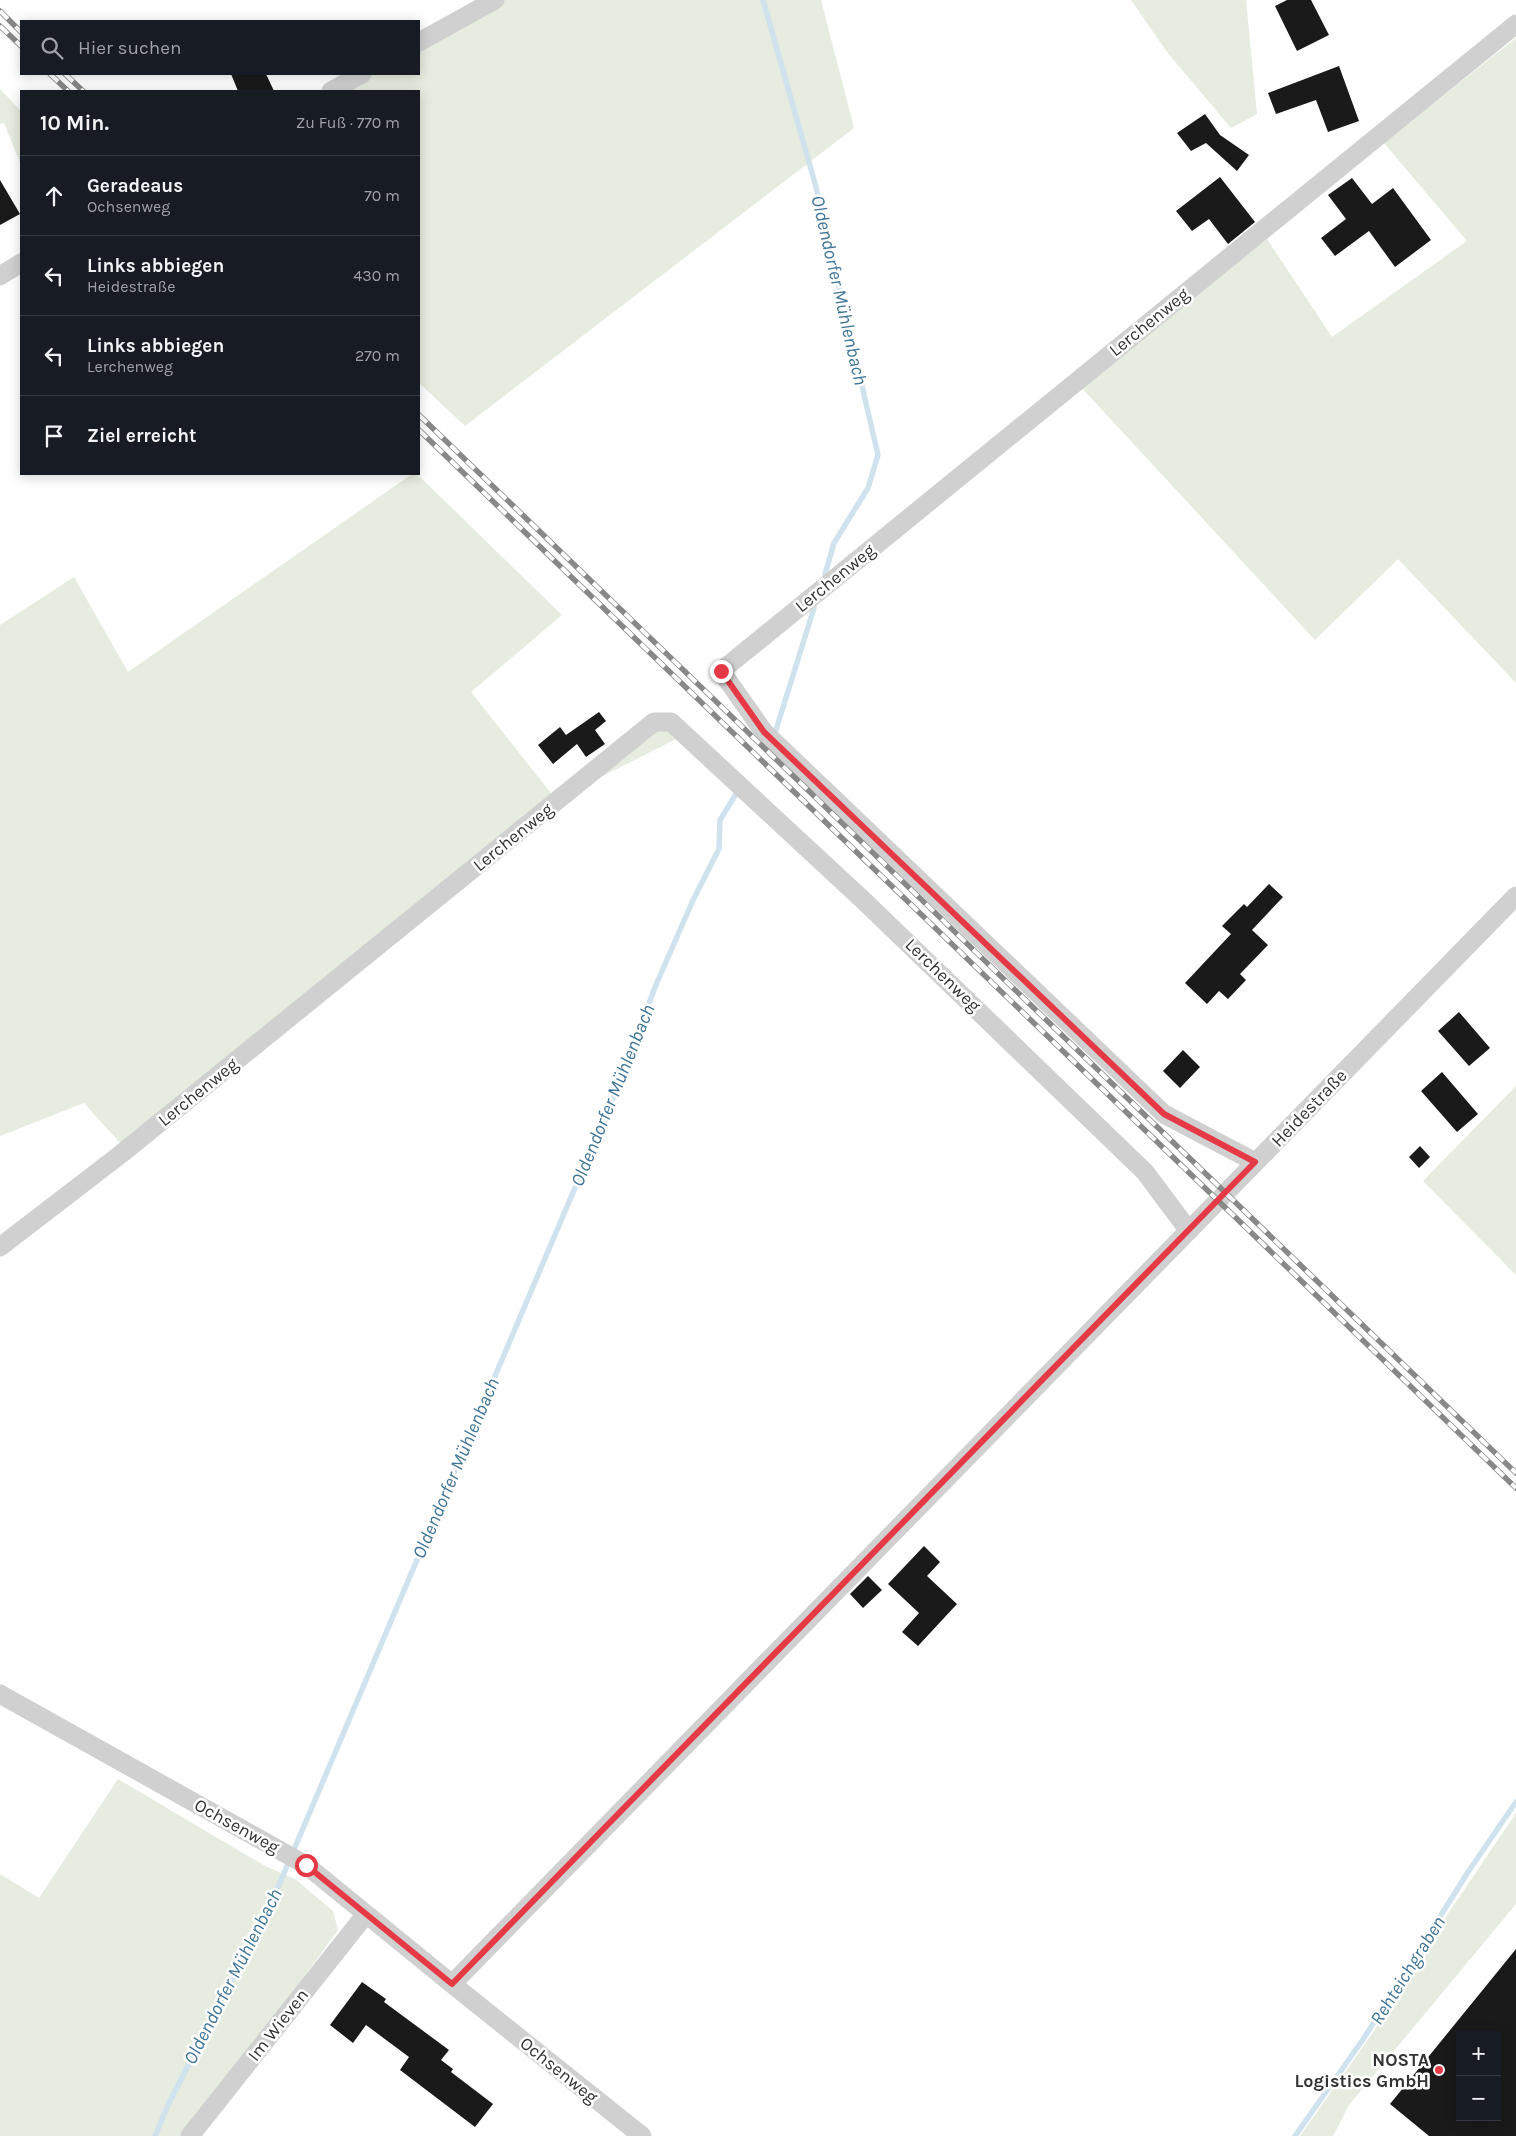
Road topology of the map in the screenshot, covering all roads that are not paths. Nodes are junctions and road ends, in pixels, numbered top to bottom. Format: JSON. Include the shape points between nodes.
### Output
{"nodes":[{"id":1,"x":495,"y":0,"type":"edge"},
{"id":2,"x":1516,"y":24,"type":"edge"},
{"id":3,"x":420,"y":41,"type":"edge"},
{"id":4,"x":360,"y":75,"type":"edge"},
{"id":5,"x":333,"y":90,"type":"edge"},
{"id":6,"x":20,"y":264,"type":"edge"},
{"id":7,"x":0,"y":276,"type":"edge"},
{"id":8,"x":1516,"y":896,"type":"edge"},
{"id":9,"x":1255,"y":1162,"type":"junction"},
{"id":10,"x":1189,"y":1232,"type":"junction"},
{"id":11,"x":0,"y":1247,"type":"edge"},
{"id":12,"x":0,"y":1694,"type":"edge"},
{"id":13,"x":366,"y":1914,"type":"junction"},
{"id":14,"x":452,"y":1984,"type":"junction"},
{"id":15,"x":190,"y":2136,"type":"edge"},
{"id":16,"x":642,"y":2136,"type":"edge"}],
"edges":[{"from":1,"to":3,"type":"street"},
{"from":2,"to":9,"type":"street","name":"Lerchenweg","via":[[721,671],[764,732],[1164,1114]]},
{"from":4,"to":5,"type":"street"},
{"from":6,"to":7,"type":"street"},
{"from":8,"to":9,"type":"street","name":"Heidestraße"},
{"from":9,"to":10,"type":"street","name":"Heidestraße"},
{"from":10,"to":11,"type":"street","name":"Lerchenweg","via":[[1146,1172],[870,906],[671,722],[654,722],[121,1154]]},
{"from":10,"to":14,"type":"street","name":"Heidestraße"},
{"from":12,"to":13,"type":"street","name":"Ochsenweg","via":[[306,1865]]},
{"from":13,"to":14,"type":"street","name":"Ochsenweg"},
{"from":13,"to":15,"type":"street","name":"Im Wieven"},
{"from":14,"to":16,"type":"street","name":"Ochsenweg"}]}
